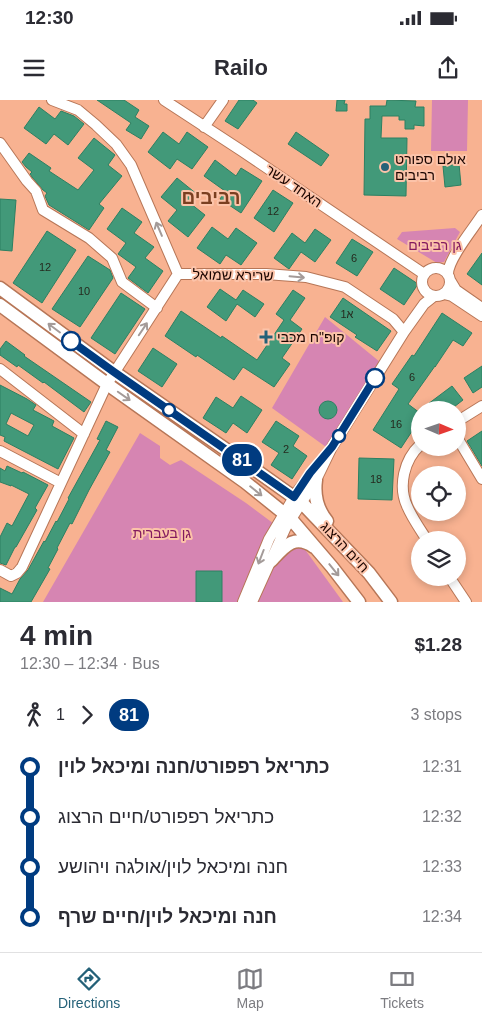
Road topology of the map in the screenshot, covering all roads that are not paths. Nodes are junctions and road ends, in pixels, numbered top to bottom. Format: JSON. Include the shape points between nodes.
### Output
{"nodes":[{"id":1,"x":52,"y":100,"type":"edge"},
{"id":2,"x":164,"y":100,"type":"edge"},
{"id":3,"x":223,"y":100,"type":"edge"},
{"id":4,"x":204,"y":126,"type":"junction"},
{"id":5,"x":0,"y":143,"type":"edge"},
{"id":6,"x":482,"y":215,"type":"edge"},
{"id":7,"x":178,"y":274,"type":"junction"},
{"id":8,"x":424,"y":274,"type":"junction"},
{"id":9,"x":447,"y":274,"type":"junction"},
{"id":10,"x":0,"y":288,"type":"edge"},
{"id":11,"x":434,"y":294,"type":"junction"},
{"id":12,"x":0,"y":306,"type":"edge"},
{"id":13,"x":157,"y":308,"type":"junction"},
{"id":14,"x":482,"y":308,"type":"edge"},
{"id":15,"x":482,"y":316,"type":"edge"},
{"id":16,"x":404,"y":332,"type":"junction"},
{"id":17,"x":0,"y":369,"type":"edge"},
{"id":18,"x":114,"y":372,"type":"junction"},
{"id":19,"x":107,"y":384,"type":"junction"},
{"id":20,"x":482,"y":406,"type":"edge"},
{"id":21,"x":466,"y":416,"type":"edge"},
{"id":22,"x":84,"y":434,"type":"junction"},
{"id":23,"x":332,"y":447,"type":"junction"},
{"id":24,"x":0,"y":451,"type":"edge"},
{"id":25,"x":466,"y":452,"type":"edge"},
{"id":26,"x":411,"y":456,"type":"edge"},
{"id":27,"x":482,"y":479,"type":"edge"},
{"id":28,"x":316,"y":480,"type":"junction"},
{"id":29,"x":61,"y":483,"type":"junction"},
{"id":30,"x":298,"y":500,"type":"junction"},
{"id":31,"x":287,"y":516,"type":"junction"},
{"id":32,"x":422,"y":531,"type":"edge"},
{"id":33,"x":317,"y":549,"type":"junction"},
{"id":34,"x":349,"y":552,"type":"junction"},
{"id":35,"x":271,"y":561,"type":"junction"},
{"id":36,"x":0,"y":570,"type":"edge"},
{"id":37,"x":455,"y":586,"type":"edge"},
{"id":38,"x":243,"y":602,"type":"edge"},
{"id":39,"x":252,"y":602,"type":"edge"},
{"id":40,"x":359,"y":602,"type":"edge"},
{"id":41,"x":391,"y":602,"type":"edge"},
{"id":42,"x":466,"y":602,"type":"edge"}],
"edges":[{"from":7,"to":1,"type":"street","name":"שרירא שמואל","one_way":true,"via":[[131,165],[116,144],[78,110]]},
{"from":2,"to":4,"type":"street","name":"האחד עשר"},
{"from":3,"to":4,"type":"street"},
{"from":4,"to":8,"type":"street","name":"האחד עשר"},
{"from":5,"to":13,"type":"street","via":[[36,191],[43,210],[89,238],[112,258],[122,282]]},
{"from":6,"to":9,"type":"street"},
{"from":7,"to":13,"type":"street"},
{"from":7,"to":16,"type":"street","name":"שרירא שמואל","one_way":true,"via":[[306,277],[345,287],[392,319]]},
{"from":8,"to":9,"type":"street","via":[[433,267]]},
{"from":8,"to":11,"type":"street","via":[[422,285]]},
{"from":9,"to":11,"type":"street","via":[[449,288]]},
{"from":9,"to":14,"type":"street","via":[[456,290]]},
{"from":18,"to":10,"type":"main road","name":"חיים הרצוג","one_way":true},
{"from":11,"to":15,"type":"street","via":[[452,296]]},
{"from":11,"to":16,"type":"street","via":[[423,302]]},
{"from":12,"to":19,"type":"main road","name":"חיים הרצוג"},
{"from":18,"to":13,"type":"street","one_way":true},
{"from":16,"to":23,"type":"street"},
{"from":17,"to":22,"type":"street"},
{"from":18,"to":19,"type":"street"},
{"from":18,"to":30,"type":"main road","name":"חיים הרצוג"},
{"from":19,"to":22,"type":"street"},
{"from":19,"to":31,"type":"main road","name":"חיים הרצוג","one_way":true,"via":[[245,482]]},
{"from":20,"to":21,"type":"street"},
{"from":22,"to":29,"type":"street"},
{"from":23,"to":28,"type":"street"},
{"from":23,"to":30,"type":"street","via":[[310,473]]},
{"from":24,"to":29,"type":"street"},
{"from":25,"to":27,"type":"street"},
{"from":26,"to":32,"type":"street","via":[[405,468],[403,490],[406,505]]},
{"from":28,"to":30,"type":"street"},
{"from":28,"to":34,"type":"main road","via":[[317,503],[323,517]]},
{"from":29,"to":36,"type":"street","via":[[22,567],[11,576]]},
{"from":30,"to":31,"type":"street"},
{"from":30,"to":34,"type":"main road","name":"חיים הרצוג"},
{"from":31,"to":33,"type":"main road","name":"חיים הרצוג"},
{"from":31,"to":35,"type":"street","via":[[286,527]]},
{"from":31,"to":38,"type":"street","one_way":true,"via":[[268,539]]},
{"from":33,"to":35,"type":"main road","via":[[298,540],[286,546]]},
{"from":33,"to":40,"type":"main road","name":"חיים הרצוג","one_way":true},
{"from":34,"to":41,"type":"main road","name":"חיים הרצוג"},
{"from":35,"to":39,"type":"street"},
{"from":37,"to":42,"type":"street"}]}
